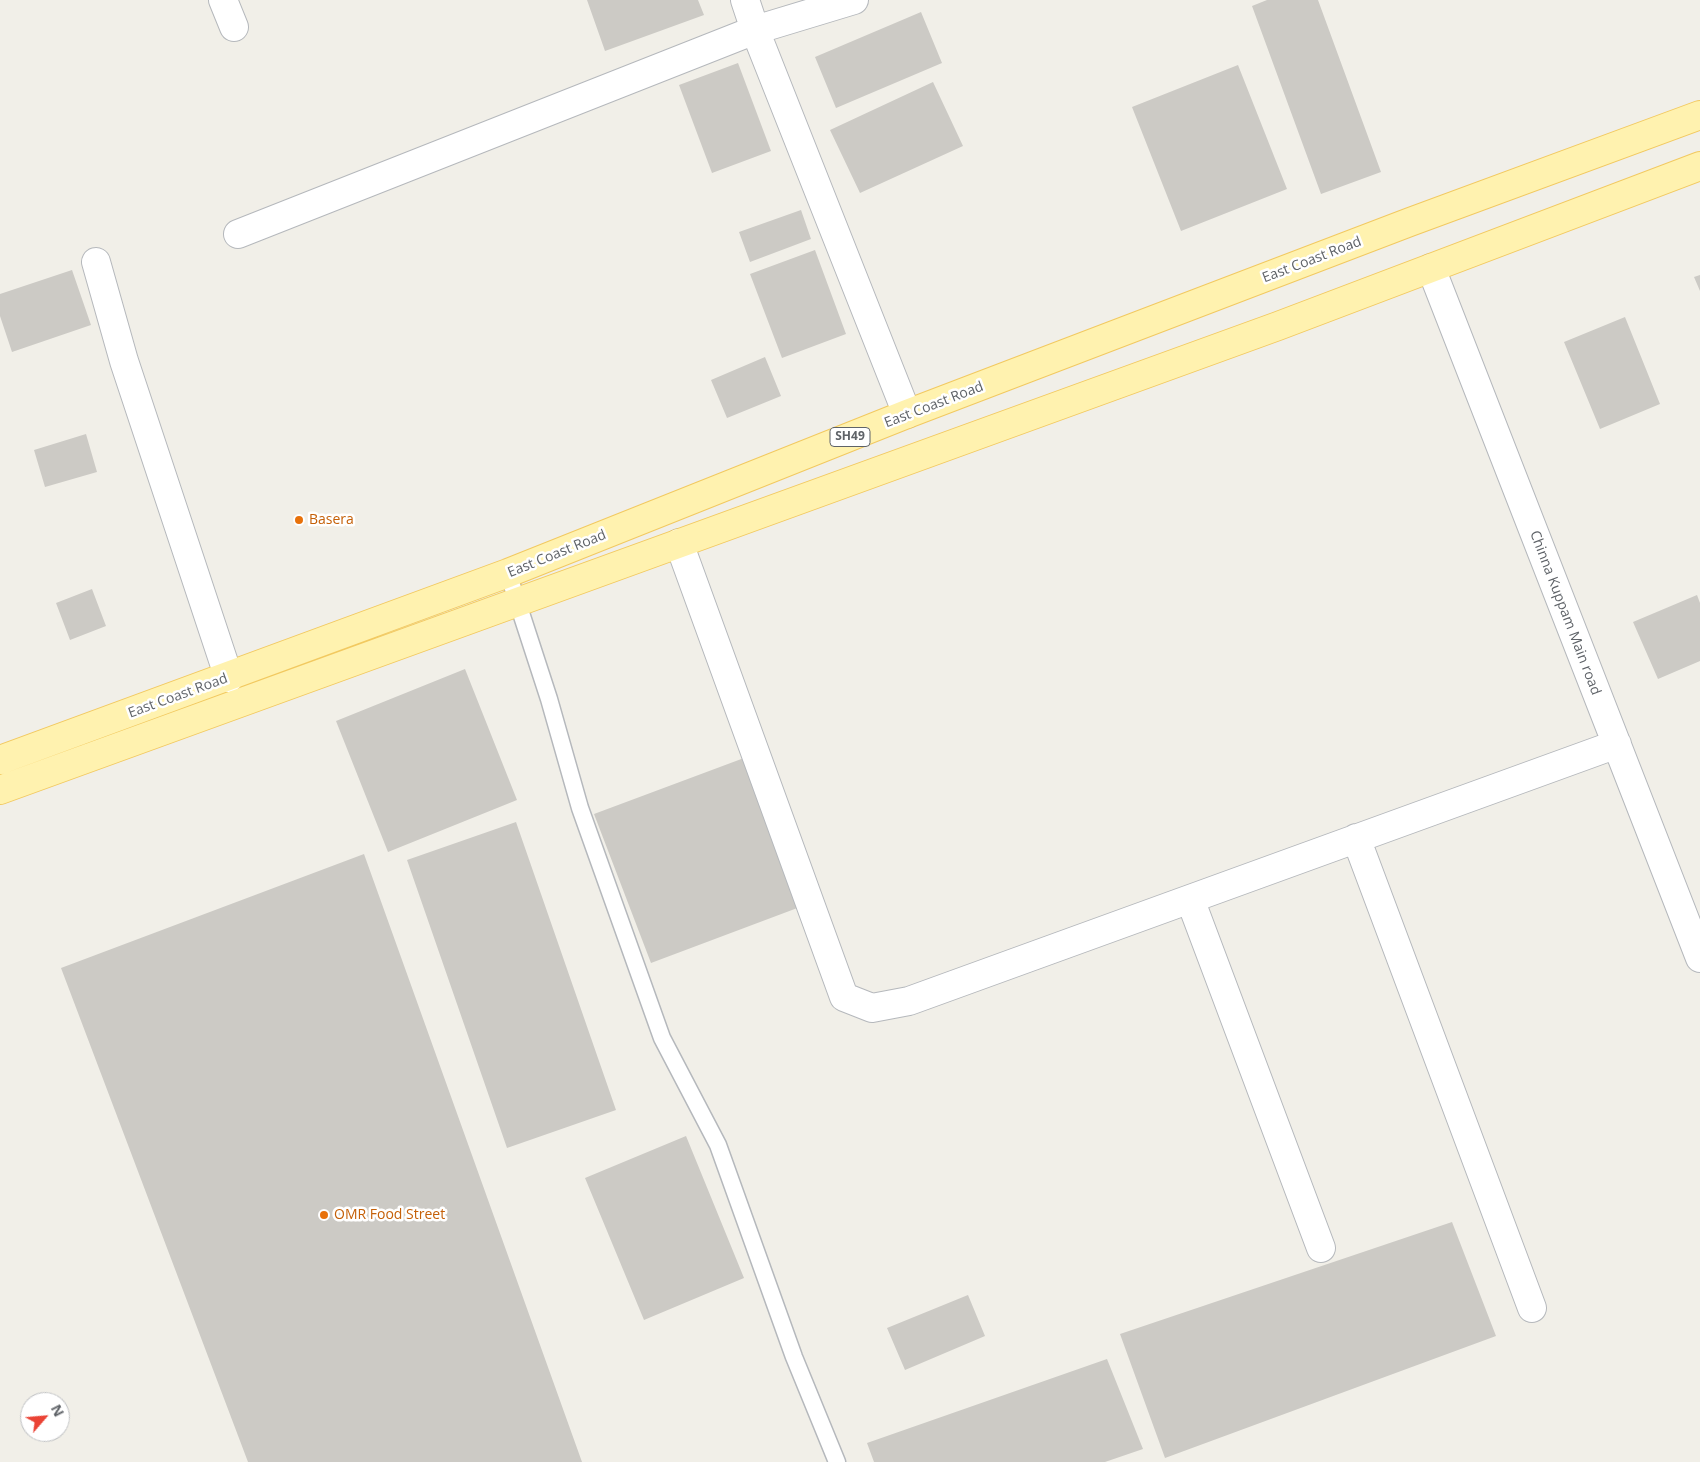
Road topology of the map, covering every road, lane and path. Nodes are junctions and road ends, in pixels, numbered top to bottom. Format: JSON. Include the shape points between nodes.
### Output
{"nodes":[{"id":1,"x":223,"y":0,"type":"edge"},
{"id":2,"x":745,"y":0,"type":"edge"},
{"id":3,"x":854,"y":0,"type":"edge"},
{"id":4,"x":234,"y":27,"type":"dead end"},
{"id":5,"x":755,"y":30,"type":"junction"},
{"id":6,"x":1700,"y":115,"type":"edge"},
{"id":7,"x":1700,"y":166,"type":"edge"},
{"id":8,"x":238,"y":234,"type":"dead end"},
{"id":9,"x":96,"y":262,"type":"dead end"},
{"id":10,"x":1431,"y":268,"type":"junction"},
{"id":11,"x":907,"y":414,"type":"junction"},
{"id":12,"x":679,"y":543,"type":"junction"},
{"id":13,"x":508,"y":574,"type":"junction"},
{"id":14,"x":517,"y":602,"type":"junction"},
{"id":15,"x":229,"y":678,"type":"junction"},
{"id":16,"x":1616,"y":744,"type":"junction"},
{"id":17,"x":0,"y":760,"type":"edge"},
{"id":18,"x":0,"y":790,"type":"edge"},
{"id":19,"x":1356,"y":838,"type":"junction"},
{"id":20,"x":1190,"y":899,"type":"junction"},
{"id":21,"x":1700,"y":958,"type":"edge"},
{"id":22,"x":1320,"y":1248,"type":"dead end"},
{"id":23,"x":1532,"y":1308,"type":"dead end"},
{"id":24,"x":837,"y":1462,"type":"edge"}],
"edges":[{"from":1,"to":4,"type":"street"},
{"from":2,"to":5,"type":"street"},
{"from":3,"to":5,"type":"street"},
{"from":5,"to":8,"type":"street"},
{"from":5,"to":11,"type":"street"},
{"from":6,"to":11,"type":"main road","name":"East Coast Road","number":"SH49"},
{"from":7,"to":10,"type":"main road","name":"East Coast Road"},
{"from":9,"to":15,"type":"street","via":[[124,361]]},
{"from":10,"to":12,"type":"main road","name":"East Coast Road"},
{"from":10,"to":16,"type":"street","name":"Chinna Kuppam Main road"},
{"from":11,"to":13,"type":"main road","name":"East Coast Road","number":"SH49"},
{"from":12,"to":14,"type":"main road","name":"East Coast Road"},
{"from":12,"to":20,"type":"street","via":[[844,997],[872,1008],[909,1001]]},
{"from":13,"to":14,"type":"lane"},
{"from":13,"to":15,"type":"main road","name":"East Coast Road","number":"SH49"},
{"from":14,"to":18,"type":"main road","name":"East Coast Road"},
{"from":14,"to":24,"type":"lane","via":[[580,808],[662,1038],[718,1145],[794,1357]]},
{"from":15,"to":17,"type":"main road","name":"East Coast Road","number":"SH49"},
{"from":16,"to":19,"type":"street"},
{"from":16,"to":21,"type":"street","name":"Chinna Kuppam Main road"},
{"from":19,"to":20,"type":"street"},
{"from":19,"to":23,"type":"street"},
{"from":20,"to":22,"type":"street"}]}
